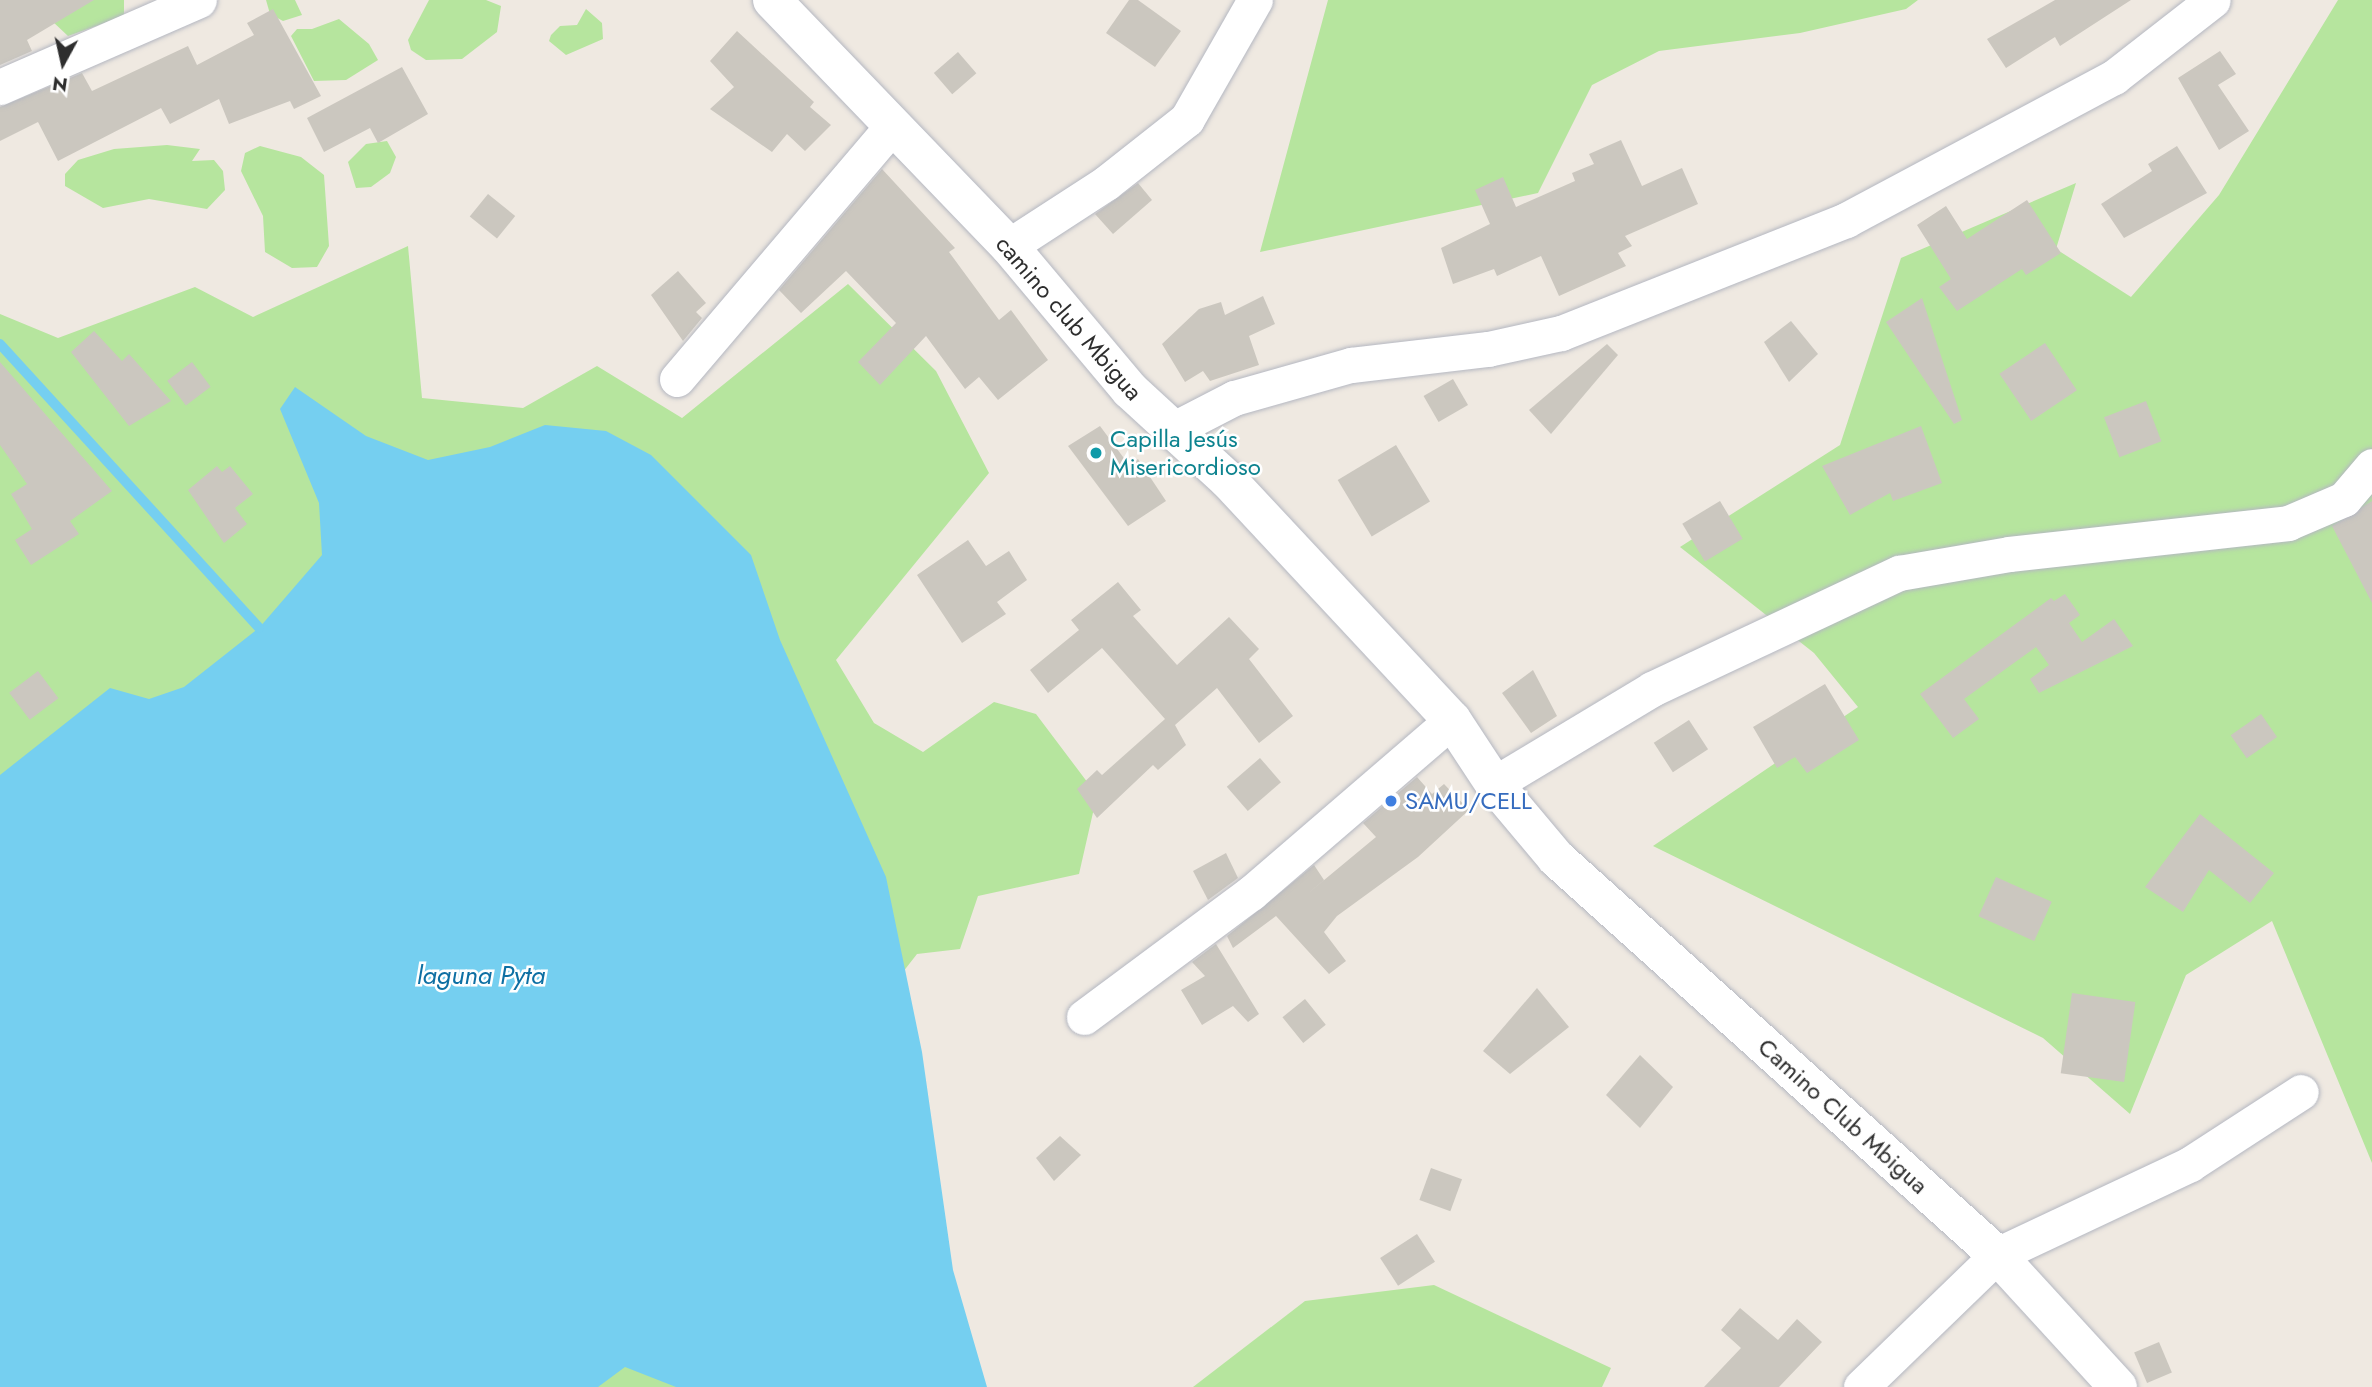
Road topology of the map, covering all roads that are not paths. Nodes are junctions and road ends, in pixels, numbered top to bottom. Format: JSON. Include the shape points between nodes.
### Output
{"nodes":[{"id":1,"x":199,"y":0,"type":"edge"},
{"id":2,"x":772,"y":0,"type":"edge"},
{"id":3,"x":1255,"y":0,"type":"edge"},
{"id":4,"x":2213,"y":0,"type":"edge"},
{"id":5,"x":0,"y":86,"type":"edge"},
{"id":6,"x":893,"y":125,"type":"junction"},
{"id":7,"x":1009,"y":246,"type":"junction"},
{"id":8,"x":677,"y":379,"type":"dead end"},
{"id":9,"x":1170,"y":431,"type":"junction"},
{"id":10,"x":2372,"y":466,"type":"edge"},
{"id":11,"x":1452,"y":720,"type":"junction"},
{"id":12,"x":1494,"y":784,"type":"junction"},
{"id":13,"x":1556,"y":858,"type":"joint"},
{"id":14,"x":1084,"y":1017,"type":"dead end"},
{"id":15,"x":2301,"y":1092,"type":"dead end"},
{"id":16,"x":1997,"y":1255,"type":"junction"},
{"id":17,"x":1861,"y":1387,"type":"edge"},
{"id":18,"x":2118,"y":1387,"type":"edge"}],
"edges":[{"from":1,"to":5,"type":"street"},
{"from":2,"to":6,"type":"main road","name":"camino club Mbigua"},
{"from":3,"to":7,"type":"street","via":[[1187,119],[1106,183]]},
{"from":4,"to":9,"type":"street","via":[[2114,77],[1846,220],[1561,332],[1488,349],[1351,365],[1234,398]]},
{"from":6,"to":7,"type":"main road","name":"camino club Mbigua"},
{"from":6,"to":8,"type":"street"},
{"from":7,"to":9,"type":"main road","name":"camino club Mbigua"},
{"from":9,"to":11,"type":"main road","name":"camino club Mbigua","via":[[1228,480]]},
{"from":10,"to":12,"type":"street","via":[[2344,499],[2288,523],[2009,554],[1899,573],[1652,689]]},
{"from":11,"to":12,"type":"main road","name":"camino club Mbigua"},
{"from":11,"to":14,"type":"street","via":[[1251,893]]},
{"from":12,"to":13,"type":"main road","name":"camino club Mbigua"},
{"from":13,"to":16,"type":"main road","name":"Camino Club Mbigua"},
{"from":15,"to":16,"type":"street","via":[[2190,1164]]},
{"from":16,"to":17,"type":"street"},
{"from":16,"to":18,"type":"main road","name":"Camino Club Mbigua"}]}
